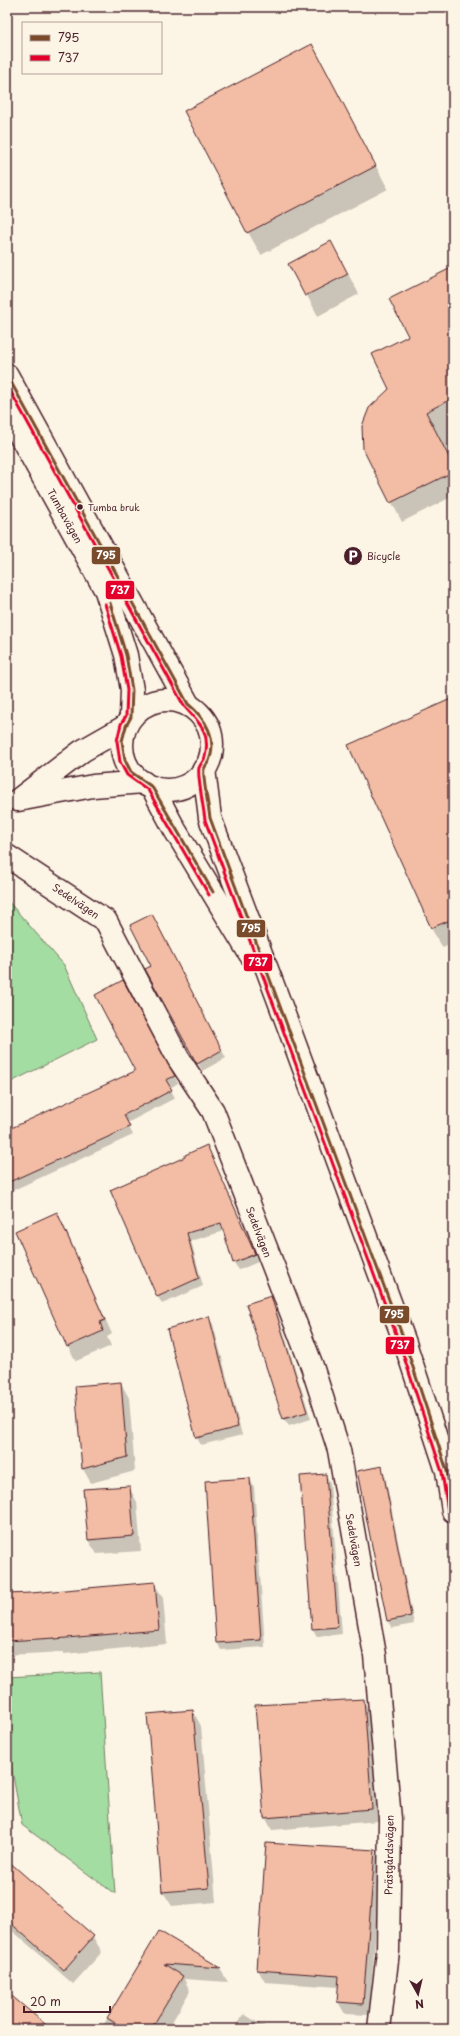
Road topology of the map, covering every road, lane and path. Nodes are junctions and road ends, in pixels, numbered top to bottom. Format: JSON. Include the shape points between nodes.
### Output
{"nodes":[{"id":1,"x":7,"y":375,"type":"edge"},
{"id":2,"x":7,"y":412,"type":"edge"},
{"id":3,"x":188,"y":704,"type":"junction"},
{"id":4,"x":128,"y":722,"type":"junction"},
{"id":5,"x":204,"y":769,"type":"junction"},
{"id":6,"x":147,"y":785,"type":"junction"},
{"id":7,"x":12,"y":806,"type":"edge"},
{"id":8,"x":7,"y":856,"type":"edge"},
{"id":9,"x":279,"y":1001,"type":"junction"},
{"id":10,"x":450,"y":1470,"type":"edge"},
{"id":11,"x":453,"y":1512,"type":"edge"},
{"id":12,"x":377,"y":1680,"type":"joint"},
{"id":13,"x":379,"y":2029,"type":"edge"}],
"edges":[{"from":1,"to":3,"type":"main road","name":"Tumbavägen"},
{"from":2,"to":4,"type":"main road","name":"Tumbavägen","via":[[106,591],[126,655],[132,690]]},
{"from":3,"to":4,"type":"main road","via":[[172,700],[156,701],[143,706]]},
{"from":3,"to":5,"type":"main road","via":[[200,714],[211,738],[209,761]]},
{"from":4,"to":6,"type":"main road","via":[[122,741],[124,760],[131,772]]},
{"from":4,"to":7,"type":"main road","via":[[82,751]]},
{"from":5,"to":6,"type":"main road","via":[[183,787],[165,789]]},
{"from":5,"to":9,"type":"main road","via":[[210,818]]},
{"from":6,"to":7,"type":"main road","via":[[94,786]]},
{"from":6,"to":9,"type":"main road"},
{"from":8,"to":12,"type":"main road","name":"Sedelvägen","via":[[106,921],[178,1058],[213,1111],[312,1366],[339,1450],[375,1655]]},
{"from":9,"to":10,"type":"main road"},
{"from":10,"to":11,"type":"main road"},
{"from":12,"to":13,"type":"main road","name":"Prästgårdsvägen","via":[[390,1819],[388,1951]]}]}
